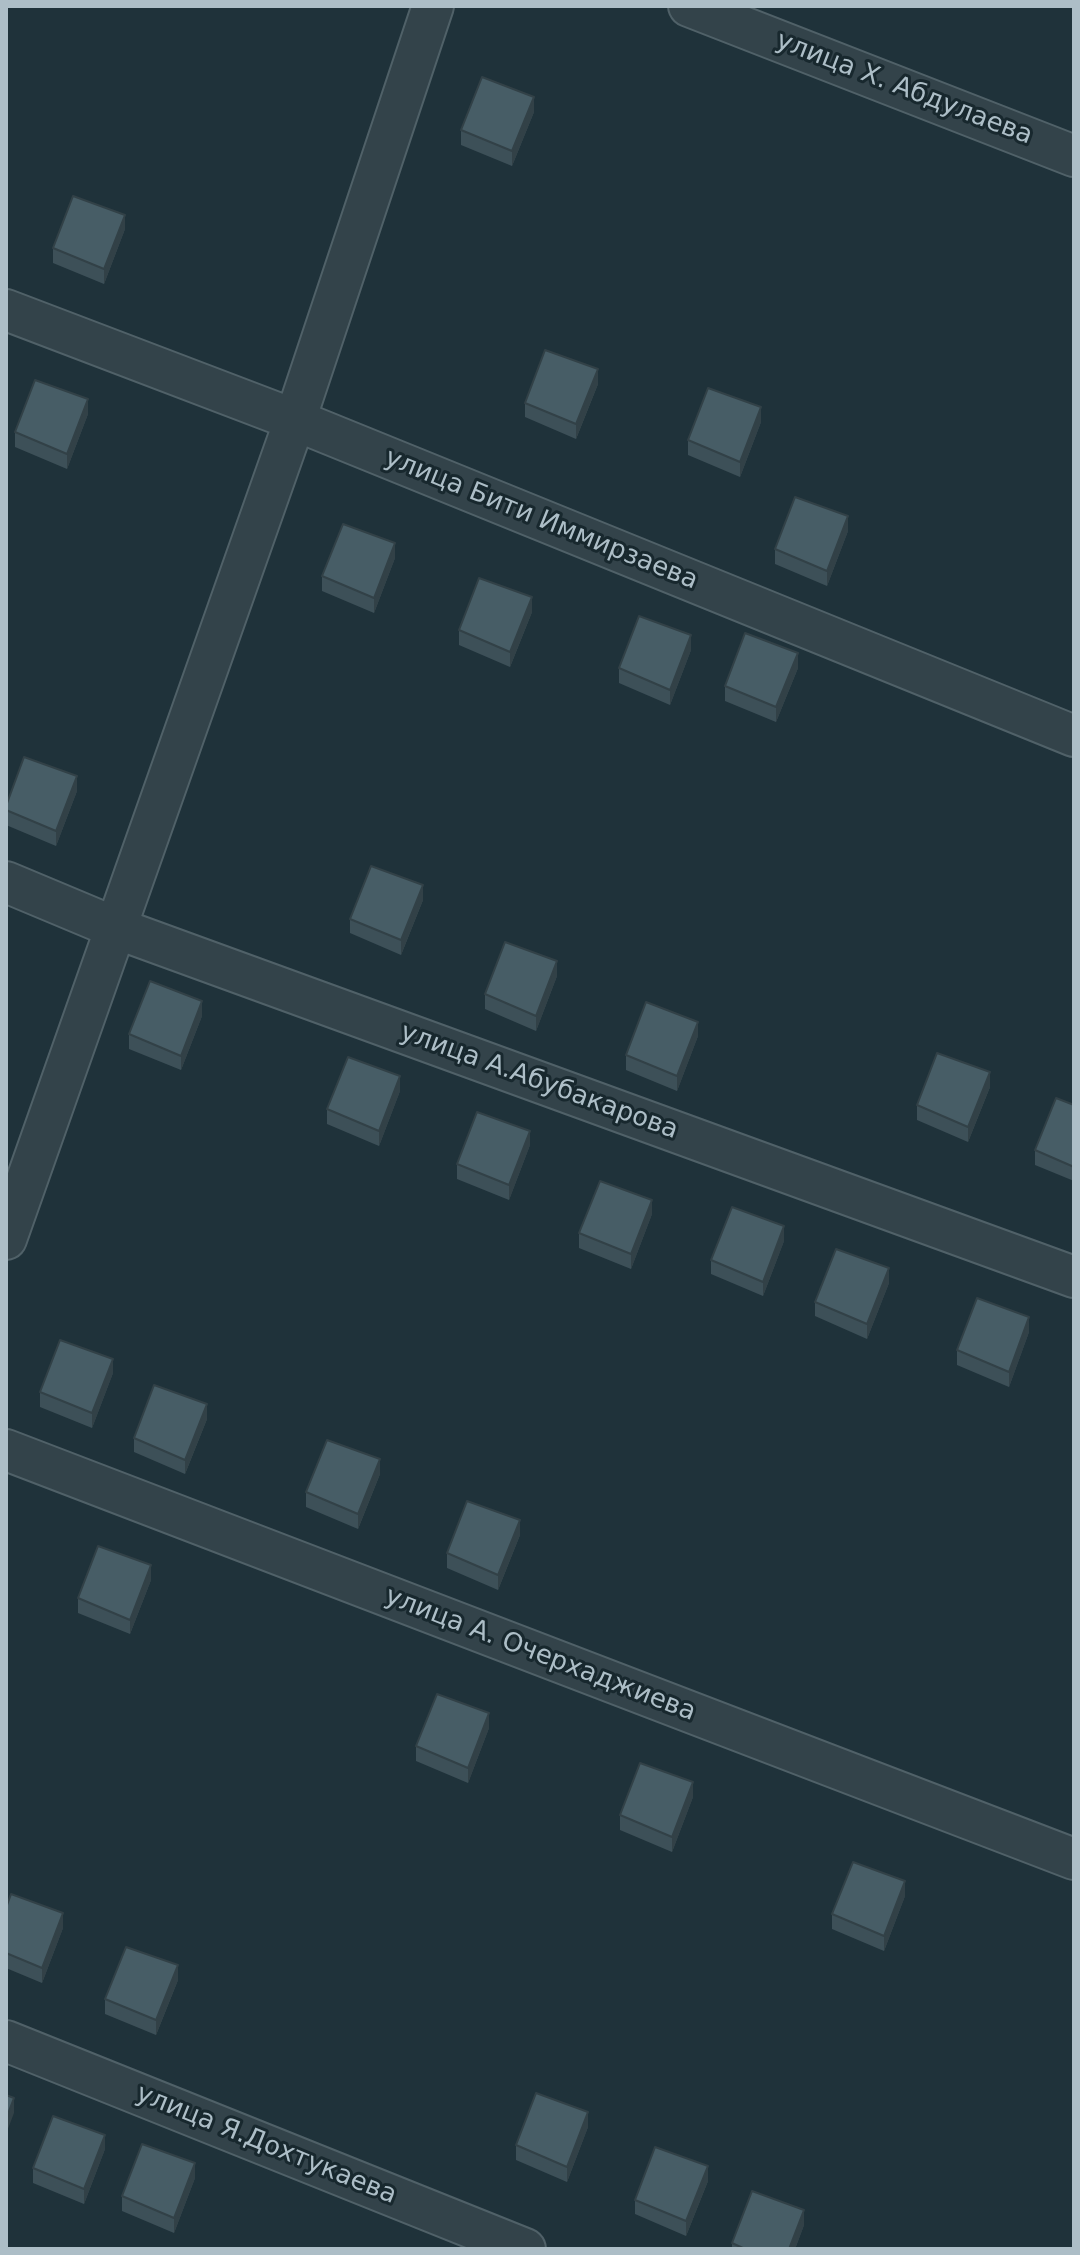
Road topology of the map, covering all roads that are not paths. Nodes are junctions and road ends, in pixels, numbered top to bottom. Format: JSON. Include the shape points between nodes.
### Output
{"nodes":[{"id":1,"x":433,"y":6,"type":"edge"},
{"id":2,"x":689,"y":6,"type":"edge"},
{"id":3,"x":1074,"y":156,"type":"edge"},
{"id":4,"x":6,"y":310,"type":"edge"},
{"id":5,"x":295,"y":420,"type":"junction"},
{"id":6,"x":1074,"y":736,"type":"edge"},
{"id":7,"x":6,"y":882,"type":"edge"},
{"id":8,"x":116,"y":928,"type":"junction"},
{"id":9,"x":6,"y":1239,"type":"edge"},
{"id":10,"x":1074,"y":1277,"type":"edge"},
{"id":11,"x":6,"y":1450,"type":"edge"},
{"id":12,"x":1074,"y":1859,"type":"edge"},
{"id":13,"x":6,"y":2041,"type":"edge"},
{"id":14,"x":525,"y":2249,"type":"edge"}],
"edges":[{"from":1,"to":5,"type":"street"},
{"from":2,"to":3,"type":"street","name":"улица Х. Абдулаева"},
{"from":4,"to":5,"type":"street","name":"улица Бити Иммирзаева"},
{"from":5,"to":6,"type":"street","name":"улица Бити Иммирзаева"},
{"from":5,"to":8,"type":"street"},
{"from":7,"to":8,"type":"street","name":"улица А.Абубакарова"},
{"from":8,"to":9,"type":"street"},
{"from":8,"to":10,"type":"street","name":"улица А.Абубакарова"},
{"from":11,"to":12,"type":"street","name":"улица А. Очерхаджиева"},
{"from":13,"to":14,"type":"street","name":"улица Я.Дохтукаева"}]}
